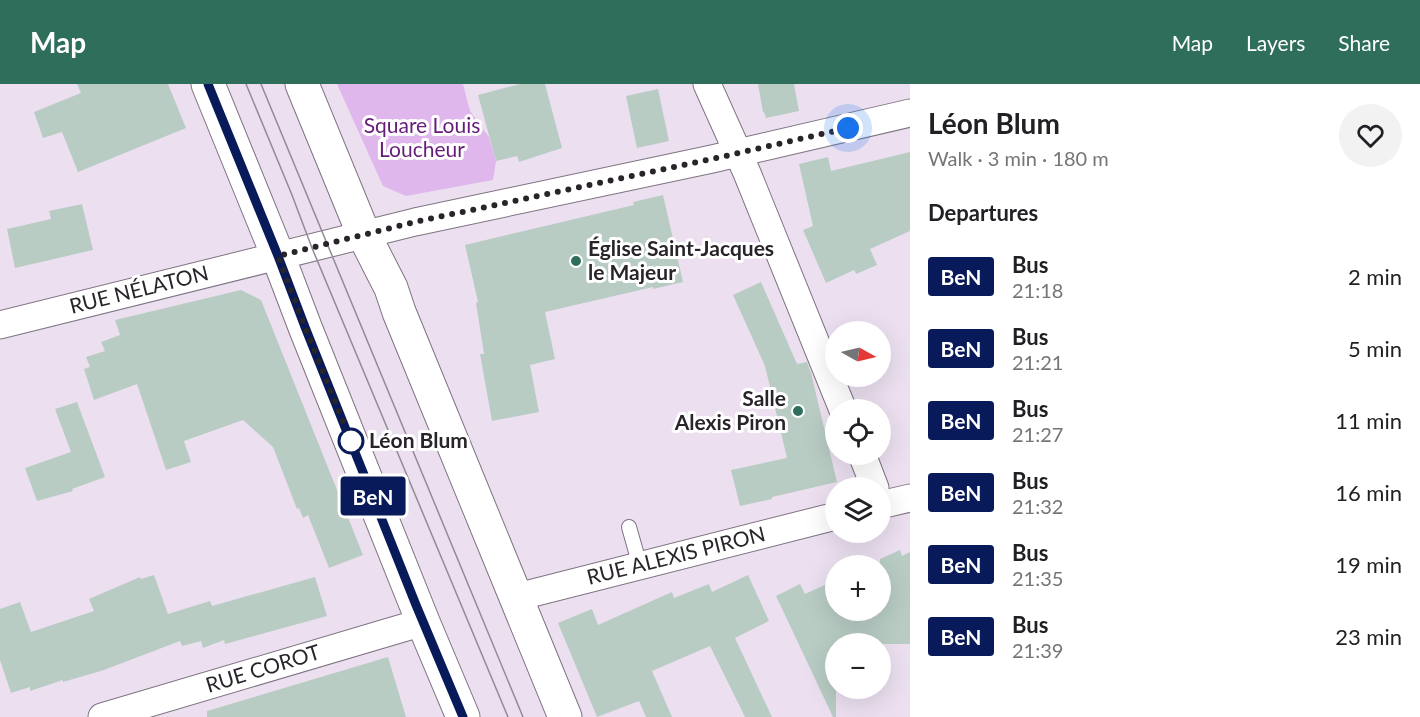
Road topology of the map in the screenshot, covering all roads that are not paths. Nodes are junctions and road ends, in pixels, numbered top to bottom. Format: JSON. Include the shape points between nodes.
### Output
{"nodes":[{"id":1,"x":208,"y":84,"type":"edge"},
{"id":2,"x":302,"y":84,"type":"edge"},
{"id":3,"x":707,"y":84,"type":"edge"},
{"id":4,"x":910,"y":113,"type":"edge"},
{"id":5,"x":738,"y":153,"type":"junction"},
{"id":6,"x":364,"y":235,"type":"junction"},
{"id":7,"x":278,"y":256,"type":"junction"},
{"id":8,"x":0,"y":325,"type":"edge"},
{"id":9,"x":839,"y":399,"type":"edge"},
{"id":10,"x":910,"y":498,"type":"edge"},
{"id":11,"x":891,"y":499,"type":"edge"},
{"id":12,"x":825,"y":519,"type":"edge"},
{"id":13,"x":629,"y":527,"type":"dead end"},
{"id":14,"x":640,"y":566,"type":"junction"},
{"id":15,"x":517,"y":597,"type":"junction"},
{"id":16,"x":423,"y":622,"type":"junction"},
{"id":17,"x":102,"y":717,"type":"edge"},
{"id":18,"x":464,"y":717,"type":"edge"},
{"id":19,"x":565,"y":717,"type":"edge"}],
"edges":[{"from":1,"to":7,"type":"main road"},
{"from":2,"to":6,"type":"main road"},
{"from":3,"to":5,"type":"street"},
{"from":4,"to":5,"type":"street","name":"RUE NÉLATON"},
{"from":5,"to":6,"type":"street","name":"RUE NÉLATON"},
{"from":5,"to":9,"type":"street"},
{"from":6,"to":7,"type":"street","name":"RUE NÉLATON"},
{"from":6,"to":15,"type":"main road","via":[[391,288]]},
{"from":7,"to":8,"type":"street","name":"RUE NÉLATON"},
{"from":7,"to":16,"type":"main road"},
{"from":10,"to":11,"type":"street"},
{"from":12,"to":14,"type":"street","name":"RUE ALEXIS PIRON"},
{"from":13,"to":14,"type":"lane"},
{"from":14,"to":15,"type":"street","name":"RUE ALEXIS PIRON"},
{"from":15,"to":19,"type":"main road"},
{"from":16,"to":17,"type":"street","name":"RUE COROT"},
{"from":16,"to":18,"type":"main road"}]}
